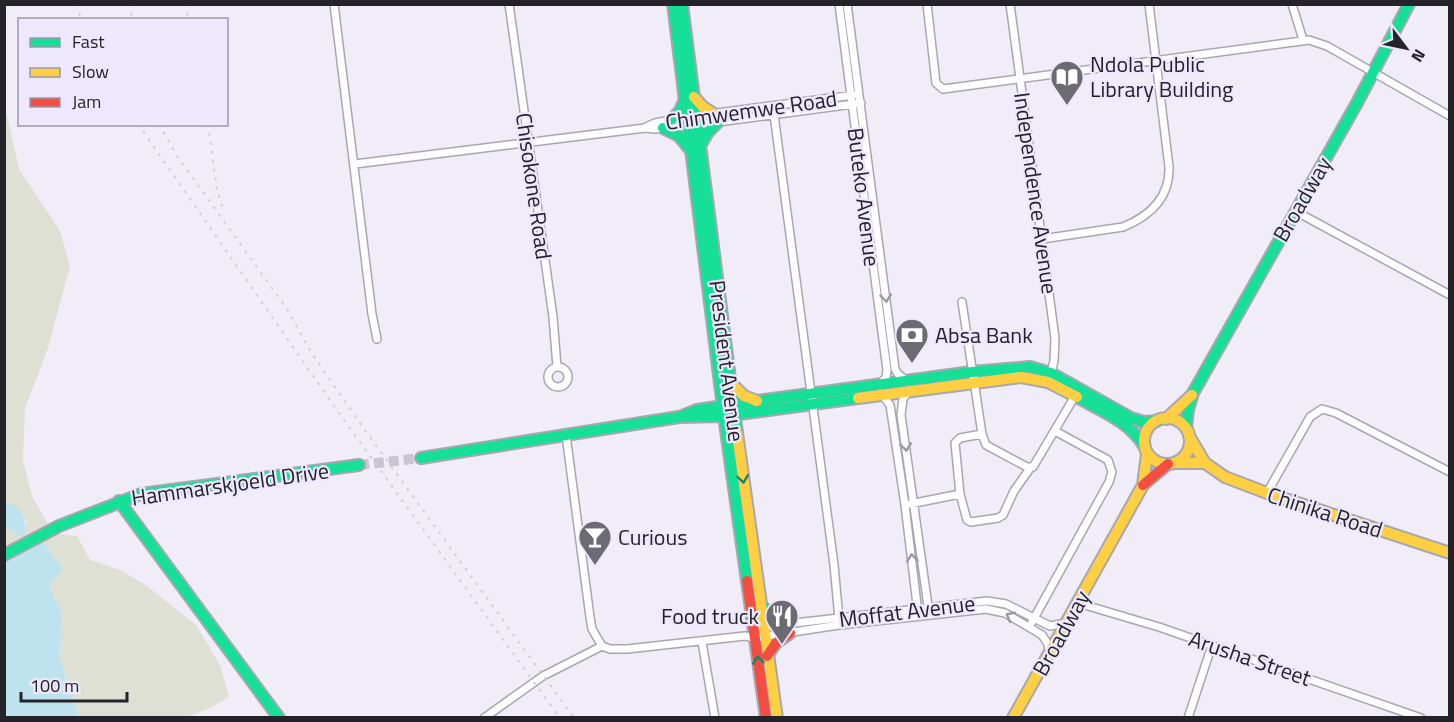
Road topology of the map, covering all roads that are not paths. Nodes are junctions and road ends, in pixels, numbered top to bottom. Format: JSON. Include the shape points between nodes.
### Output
{"nodes":[{"id":1,"x":334,"y":4,"type":"edge"},
{"id":2,"x":509,"y":4,"type":"edge"},
{"id":3,"x":673,"y":4,"type":"edge"},
{"id":4,"x":682,"y":4,"type":"edge"},
{"id":5,"x":839,"y":4,"type":"edge"},
{"id":6,"x":847,"y":4,"type":"edge"},
{"id":7,"x":927,"y":4,"type":"edge"},
{"id":8,"x":1010,"y":4,"type":"edge"},
{"id":9,"x":1149,"y":4,"type":"edge"},
{"id":10,"x":1292,"y":4,"type":"edge"},
{"id":11,"x":1409,"y":4,"type":"edge"},
{"id":12,"x":1302,"y":40,"type":"junction"},
{"id":13,"x":1157,"y":59,"type":"junction"},
{"id":14,"x":1374,"y":74,"type":"junction"},
{"id":15,"x":1020,"y":79,"type":"junction"},
{"id":16,"x":859,"y":94,"type":"junction"},
{"id":17,"x":851,"y":95,"type":"junction"},
{"id":18,"x":689,"y":98,"type":"junction"},
{"id":19,"x":861,"y":103,"type":"junction"},
{"id":20,"x":852,"y":104,"type":"junction"},
{"id":21,"x":773,"y":107,"type":"junction"},
{"id":22,"x":774,"y":115,"type":"junction"},
{"id":23,"x":1449,"y":116,"type":"edge"},
{"id":24,"x":716,"y":118,"type":"junction"},
{"id":25,"x":692,"y":121,"type":"junction"},
{"id":26,"x":667,"y":124,"type":"junction"},
{"id":27,"x":645,"y":128,"type":"junction"},
{"id":28,"x":529,"y":142,"type":"junction"},
{"id":29,"x":696,"y":149,"type":"junction"},
{"id":30,"x":354,"y":164,"type":"junction"},
{"id":31,"x":1295,"y":211,"type":"junction"},
{"id":32,"x":871,"y":218,"type":"junction"},
{"id":33,"x":1042,"y":239,"type":"junction"},
{"id":34,"x":1449,"y":295,"type":"edge"},
{"id":35,"x":962,"y":302,"type":"dead end"},
{"id":36,"x":884,"y":319,"type":"junction"},
{"id":37,"x":378,"y":339,"type":"dead end"},
{"id":38,"x":558,"y":367,"type":"dead end"},
{"id":39,"x":973,"y":377,"type":"junction"},
{"id":40,"x":1049,"y":377,"type":"junction"},
{"id":41,"x":725,"y":382,"type":"junction"},
{"id":42,"x":908,"y":386,"type":"junction"},
{"id":43,"x":880,"y":391,"type":"junction"},
{"id":44,"x":1194,"y":393,"type":"junction"},
{"id":45,"x":1075,"y":396,"type":"junction"},
{"id":46,"x":811,"y":399,"type":"junction"},
{"id":47,"x":757,"y":406,"type":"junction"},
{"id":48,"x":729,"y":410,"type":"junction"},
{"id":49,"x":698,"y":414,"type":"junction"},
{"id":50,"x":1161,"y":420,"type":"junction"},
{"id":51,"x":1055,"y":431,"type":"junction"},
{"id":52,"x":1188,"y":432,"type":"junction"},
{"id":53,"x":982,"y":434,"type":"junction"},
{"id":54,"x":566,"y":435,"type":"junction"},
{"id":55,"x":732,"y":437,"type":"junction"},
{"id":56,"x":1146,"y":450,"type":"junction"},
{"id":57,"x":422,"y":458,"type":"tunnel mouth"},
{"id":58,"x":1205,"y":463,"type":"junction"},
{"id":59,"x":1172,"y":464,"type":"junction"},
{"id":60,"x":359,"y":465,"type":"tunnel mouth"},
{"id":61,"x":1031,"y":468,"type":"junction"},
{"id":62,"x":1449,"y":472,"type":"edge"},
{"id":63,"x":1143,"y":485,"type":"junction"},
{"id":64,"x":1267,"y":493,"type":"junction"},
{"id":65,"x":960,"y":494,"type":"junction"},
{"id":66,"x":119,"y":501,"type":"junction"},
{"id":67,"x":914,"y":503,"type":"junction"},
{"id":68,"x":905,"y":505,"type":"junction"},
{"id":69,"x":1449,"y":553,"type":"edge"},
{"id":70,"x":4,"y":555,"type":"edge"},
{"id":71,"x":1078,"y":603,"type":"junction"},
{"id":72,"x":760,"y":604,"type":"junction"},
{"id":73,"x":929,"y":612,"type":"junction"},
{"id":74,"x":918,"y":613,"type":"junction"},
{"id":75,"x":1034,"y":618,"type":"junction"},
{"id":76,"x":839,"y":619,"type":"junction"},
{"id":77,"x":1066,"y":623,"type":"junction"},
{"id":78,"x":1029,"y":627,"type":"junction"},
{"id":79,"x":790,"y":628,"type":"junction"},
{"id":80,"x":756,"y":633,"type":"junction"},
{"id":81,"x":702,"y":642,"type":"junction"},
{"id":82,"x":1212,"y":645,"type":"junction"},
{"id":83,"x":602,"y":646,"type":"junction"},
{"id":84,"x":1049,"y":655,"type":"junction"},
{"id":85,"x":767,"y":656,"type":"junction"},
{"id":86,"x":769,"y":700,"type":"junction"},
{"id":87,"x":279,"y":717,"type":"edge"},
{"id":88,"x":484,"y":717,"type":"edge"},
{"id":89,"x":715,"y":717,"type":"edge"},
{"id":90,"x":766,"y":717,"type":"edge"},
{"id":91,"x":777,"y":717,"type":"edge"},
{"id":92,"x":1013,"y":717,"type":"edge"},
{"id":93,"x":1188,"y":717,"type":"edge"},
{"id":94,"x":1421,"y":717,"type":"edge"}],
"edges":[{"from":1,"to":30,"type":"street"},
{"from":2,"to":28,"type":"street","name":"Chisokone Road"},
{"from":3,"to":18,"type":"main road","name":"President Avenue"},
{"from":4,"to":18,"type":"main road","name":"President Avenue"},
{"from":5,"to":17,"type":"street","name":"Buteko Avenue"},
{"from":6,"to":16,"type":"street","name":"Buteko Avenue"},
{"from":7,"to":15,"type":"street","via":[[939,87],[947,90]]},
{"from":8,"to":15,"type":"street","name":"Independence Avenue"},
{"from":9,"to":13,"type":"street"},
{"from":10,"to":12,"type":"street"},
{"from":11,"to":14,"type":"main road","name":"Broadway"},
{"from":12,"to":13,"type":"street"},
{"from":12,"to":14,"type":"street","via":[[1322,43]]},
{"from":13,"to":15,"type":"street"},
{"from":13,"to":33,"type":"street","via":[[1169,174],[1159,203],[1144,217],[1123,226]]},
{"from":14,"to":23,"type":"street"},
{"from":14,"to":31,"type":"main road","name":"Broadway"},
{"from":15,"to":33,"type":"street","name":"Independence Avenue"},
{"from":16,"to":17,"type":"street","name":"Chimwemwe Road"},
{"from":16,"to":19,"type":"street","name":"Buteko Avenue"},
{"from":17,"to":20,"type":"street","name":"Buteko Avenue"},
{"from":17,"to":21,"type":"street","name":"Chimwemwe Road"},
{"from":18,"to":24,"type":"main road"},
{"from":18,"to":25,"type":"main road","name":"President Avenue"},
{"from":18,"to":26,"type":"main road"},
{"from":19,"to":20,"type":"street","name":"Chimwemwe Road"},
{"from":19,"to":32,"type":"street","name":"Buteko Avenue"},
{"from":20,"to":22,"type":"street","name":"Chimwemwe Road"},
{"from":20,"to":32,"type":"street","name":"Buteko Avenue"},
{"from":21,"to":22,"type":"street"},
{"from":21,"to":24,"type":"street","name":"Chimwemwe Road"},
{"from":22,"to":24,"type":"street","name":"Chimwemwe Road"},
{"from":22,"to":46,"type":"street"},
{"from":24,"to":25,"type":"street","name":"Chimwemwe Road"},
{"from":24,"to":29,"type":"main road"},
{"from":25,"to":26,"type":"street","name":"Chimwemwe Road"},
{"from":25,"to":26,"type":"street","name":"Chimwemwe Road"},
{"from":25,"to":29,"type":"main road","name":"President Avenue"},
{"from":26,"to":27,"type":"street","name":"Chimwemwe Road"},
{"from":26,"to":27,"type":"street","name":"Chimwemwe Road","via":[[655,123]]},
{"from":26,"to":29,"type":"main road"},
{"from":27,"to":28,"type":"street"},
{"from":28,"to":30,"type":"street"},
{"from":28,"to":38,"type":"street","name":"Chisokone Road"},
{"from":29,"to":41,"type":"main road","name":"President Avenue"},
{"from":30,"to":37,"type":"street"},
{"from":31,"to":34,"type":"street"},
{"from":31,"to":44,"type":"main road","name":"Broadway"},
{"from":32,"to":36,"type":"street","name":"Buteko Avenue"},
{"from":33,"to":40,"type":"street","name":"Independence Avenue","via":[[1055,338]]},
{"from":35,"to":39,"type":"street"},
{"from":36,"to":42,"type":"street","name":"Buteko Avenue","via":[[894,369]]},
{"from":36,"to":43,"type":"street","name":"Buteko Avenue","via":[[887,370]]},
{"from":39,"to":40,"type":"main road"},
{"from":39,"to":42,"type":"main road"},
{"from":39,"to":53,"type":"street"},
{"from":40,"to":45,"type":"main road"},
{"from":40,"to":50,"type":"main road","via":[[1131,418],[1144,422]]},
{"from":41,"to":47,"type":"main road"},
{"from":41,"to":48,"type":"main road","name":"President Avenue"},
{"from":41,"to":49,"type":"main road"},
{"from":42,"to":43,"type":"main road"},
{"from":42,"to":67,"type":"street","one_way":true,"via":[[901,415]]},
{"from":43,"to":46,"type":"main road"},
{"from":43,"to":68,"type":"street","via":[[890,405]]},
{"from":44,"to":50,"type":"main road"},
{"from":44,"to":52,"type":"main road","via":[[1188,410]]},
{"from":45,"to":51,"type":"street"},
{"from":45,"to":56,"type":"main road","via":[[1127,425]]},
{"from":46,"to":47,"type":"main road"},
{"from":46,"to":76,"type":"street"},
{"from":47,"to":48,"type":"main road"},
{"from":47,"to":55,"type":"main road"},
{"from":48,"to":49,"type":"main road"},
{"from":48,"to":55,"type":"main road","name":"President Avenue"},
{"from":49,"to":54,"type":"main road"},
{"from":49,"to":55,"type":"main road"},
{"from":50,"to":52,"type":"main road","via":[[1175,420]]},
{"from":50,"to":56,"type":"main road","via":[[1146,431]]},
{"from":51,"to":61,"type":"street"},
{"from":51,"to":75,"type":"street","via":[[1108,459],[1112,472]]},
{"from":52,"to":58,"type":"main road"},
{"from":52,"to":59,"type":"main road","via":[[1189,449]]},
{"from":53,"to":61,"type":"street","via":[[990,447]]},
{"from":53,"to":65,"type":"street","via":[[960,438],[955,443]]},
{"from":54,"to":57,"type":"main road"},
{"from":54,"to":83,"type":"street","via":[[592,629]]},
{"from":55,"to":72,"type":"main road","name":"President Avenue","one_way":true},
{"from":55,"to":80,"type":"main road","name":"President Avenue"},
{"from":56,"to":59,"type":"main road","via":[[1160,464]]},
{"from":56,"to":63,"type":"main road"},
{"from":58,"to":59,"type":"main road"},
{"from":58,"to":64,"type":"main road","name":"Chinika Road","via":[[1225,477]]},
{"from":59,"to":63,"type":"main road"},
{"from":60,"to":66,"type":"main road","name":"Hammarskjoeld Drive","via":[[174,488]]},
{"from":61,"to":65,"type":"street","via":[[998,518],[967,520]]},
{"from":62,"to":64,"type":"street","via":[[1336,413],[1322,410],[1310,417]]},
{"from":63,"to":71,"type":"main road","name":"Broadway"},
{"from":64,"to":69,"type":"main road","name":"Chinika Road"},
{"from":65,"to":67,"type":"street"},
{"from":66,"to":70,"type":"main road","name":"Hammarskjoeld Drive"},
{"from":66,"to":87,"type":"main road"},
{"from":67,"to":68,"type":"street"},
{"from":67,"to":73,"type":"street"},
{"from":74,"to":68,"type":"street","one_way":true},
{"from":71,"to":77,"type":"main road","name":"Broadway"},
{"from":71,"to":82,"type":"street","name":"Arusha Street"},
{"from":72,"to":79,"type":"main road"},
{"from":72,"to":80,"type":"main road","name":"President Avenue"},
{"from":73,"to":74,"type":"street","name":"Moffat Avenue"},
{"from":73,"to":75,"type":"street","name":"Moffat Avenue","via":[[996,602]]},
{"from":78,"to":73,"type":"street","name":"Moffat Avenue","one_way":true,"via":[[996,610]]},
{"from":74,"to":76,"type":"street","name":"Moffat Avenue"},
{"from":74,"to":79,"type":"street","name":"Moffat Avenue"},
{"from":75,"to":77,"type":"street","name":"Moffat Avenue","via":[[1050,626]]},
{"from":75,"to":78,"type":"street"},
{"from":76,"to":79,"type":"street","name":"Moffat Avenue"},
{"from":77,"to":84,"type":"main road","name":"Broadway"},
{"from":78,"to":84,"type":"street","name":"Moffat Avenue","via":[[1045,638]]},
{"from":79,"to":80,"type":"street","name":"Moffat Avenue"},
{"from":79,"to":85,"type":"main road"},
{"from":80,"to":81,"type":"street","name":"Moffat Avenue"},
{"from":80,"to":85,"type":"main road","name":"President Avenue"},
{"from":86,"to":80,"type":"main road","name":"President Avenue","one_way":true},
{"from":81,"to":83,"type":"street","name":"Moffat Avenue","via":[[627,650]]},
{"from":81,"to":89,"type":"street"},
{"from":82,"to":93,"type":"street"},
{"from":82,"to":94,"type":"street","name":"Arusha Street"},
{"from":83,"to":88,"type":"street","via":[[543,676]]},
{"from":84,"to":92,"type":"main road","name":"Broadway"},
{"from":85,"to":86,"type":"main road","name":"President Avenue"},
{"from":86,"to":90,"type":"main road","name":"President Avenue"},
{"from":86,"to":91,"type":"main road","name":"President Avenue"}]}
